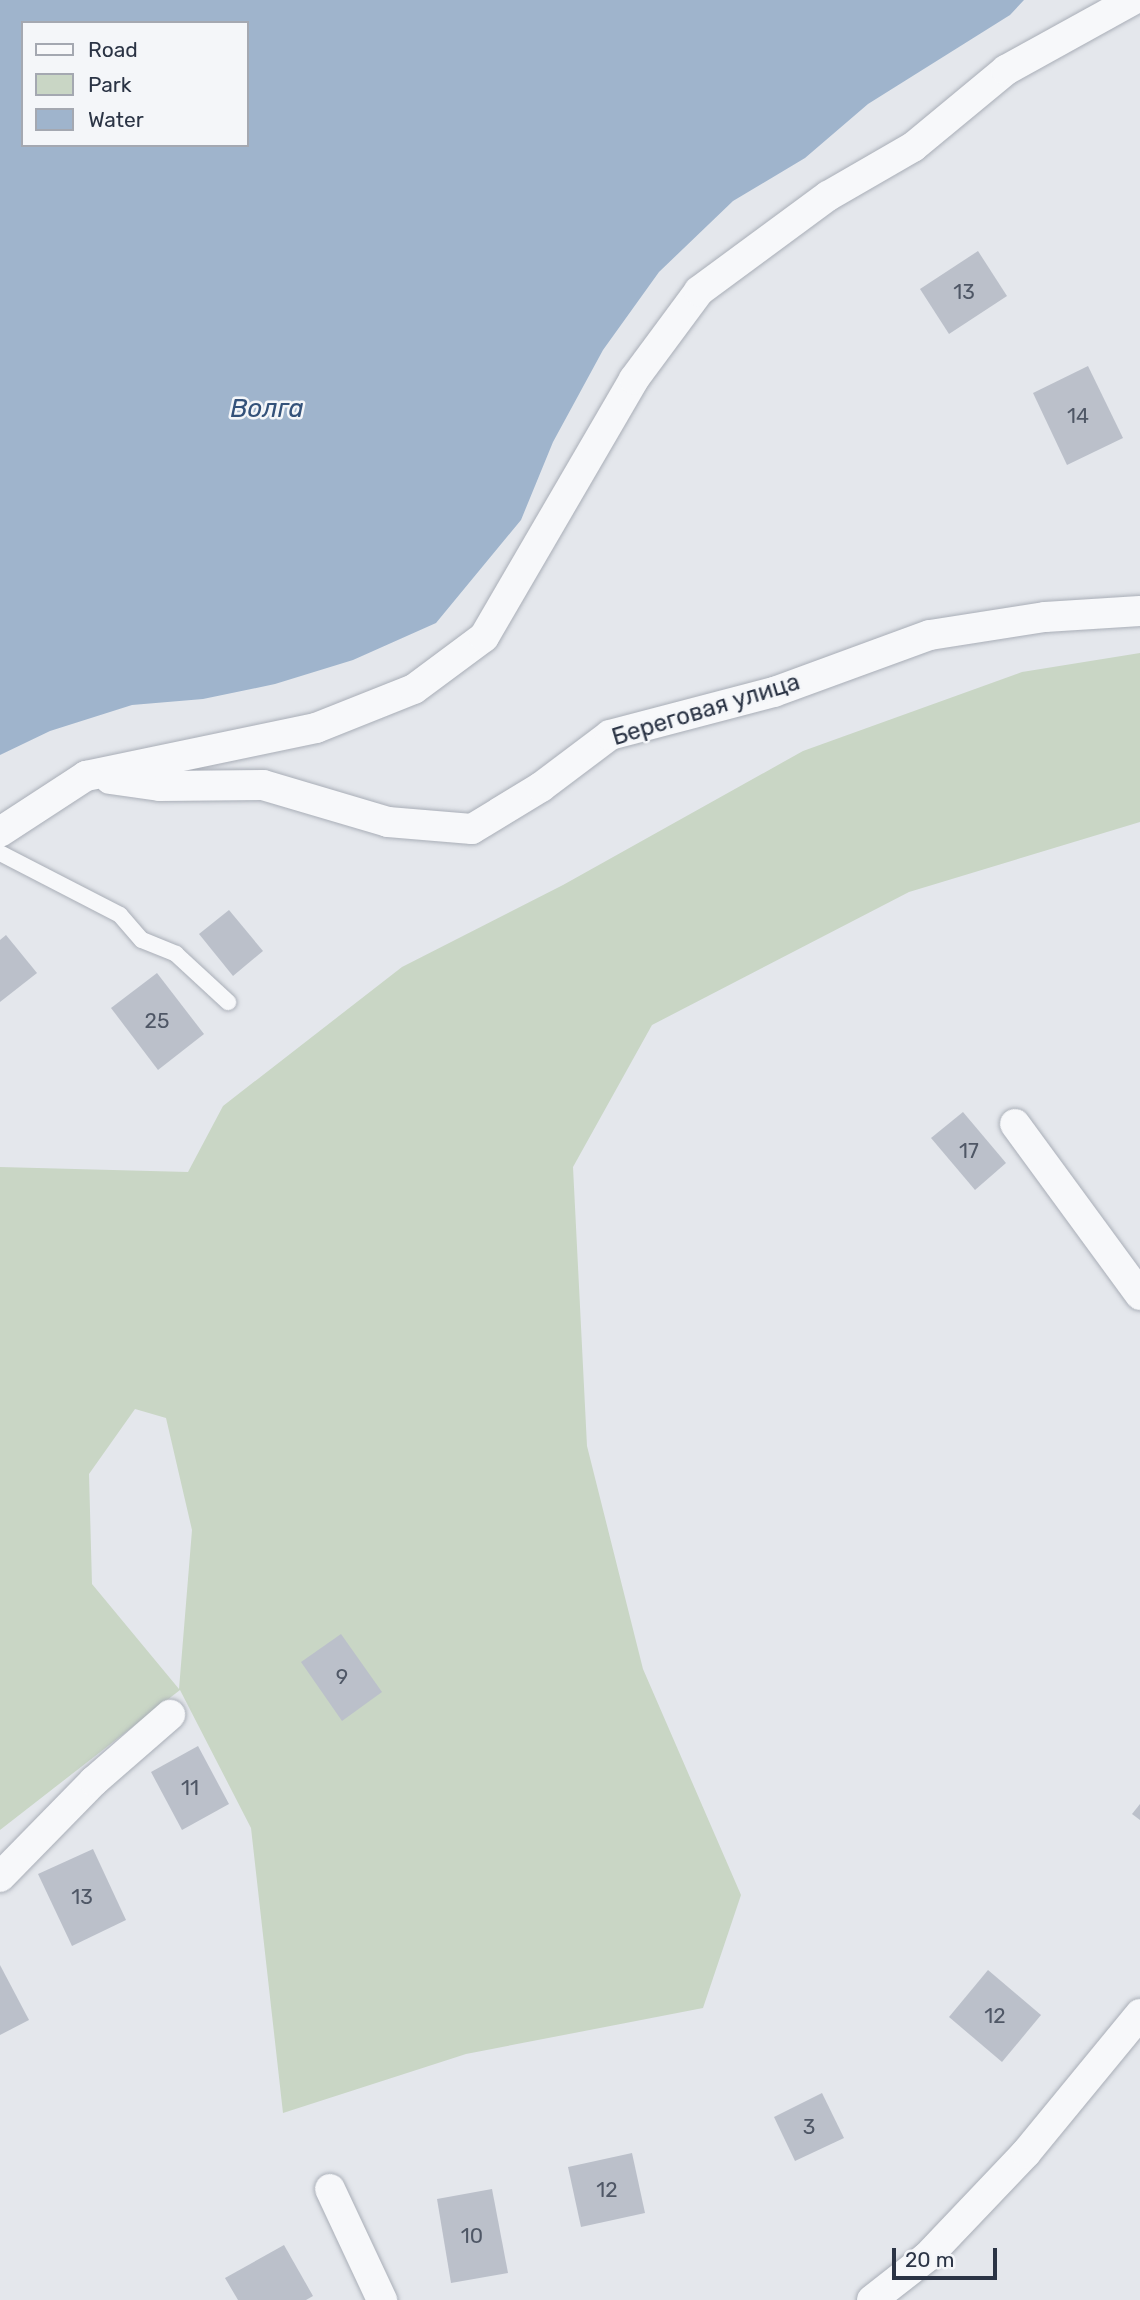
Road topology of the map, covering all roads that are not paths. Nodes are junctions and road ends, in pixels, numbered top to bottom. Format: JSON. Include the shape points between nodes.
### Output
{"nodes":[{"id":1,"x":1133,"y":0,"type":"edge"},
{"id":2,"x":1140,"y":611,"type":"edge"},
{"id":3,"x":86,"y":776,"type":"junction"},
{"id":4,"x":0,"y":832,"type":"edge"},
{"id":5,"x":0,"y":853,"type":"edge"},
{"id":6,"x":228,"y":1002,"type":"dead end"},
{"id":7,"x":1015,"y":1124,"type":"dead end"},
{"id":8,"x":1140,"y":1295,"type":"edge"},
{"id":9,"x":170,"y":1714,"type":"dead end"},
{"id":10,"x":0,"y":1877,"type":"edge"},
{"id":11,"x":1140,"y":2014,"type":"edge"},
{"id":12,"x":330,"y":2189,"type":"dead end"},
{"id":13,"x":382,"y":2300,"type":"edge"},
{"id":14,"x":872,"y":2300,"type":"edge"}],
"edges":[{"from":1,"to":3,"type":"street","via":[[1006,70],[913,147],[828,196],[699,292],[634,379],[484,637],[414,689],[316,728]]},
{"from":2,"to":3,"type":"street","name":"Береговая улица","via":[[1045,617],[930,635],[774,692],[610,735],[541,787],[472,829],[388,822],[263,785],[160,786]]},
{"from":3,"to":4,"type":"street"},
{"from":5,"to":6,"type":"lane","via":[[120,915],[142,940],[176,954]]},
{"from":7,"to":8,"type":"street"},
{"from":9,"to":10,"type":"street","via":[[94,1780]]},
{"from":11,"to":14,"type":"street","via":[[1026,2153],[927,2257]]},
{"from":12,"to":13,"type":"street"}]}
